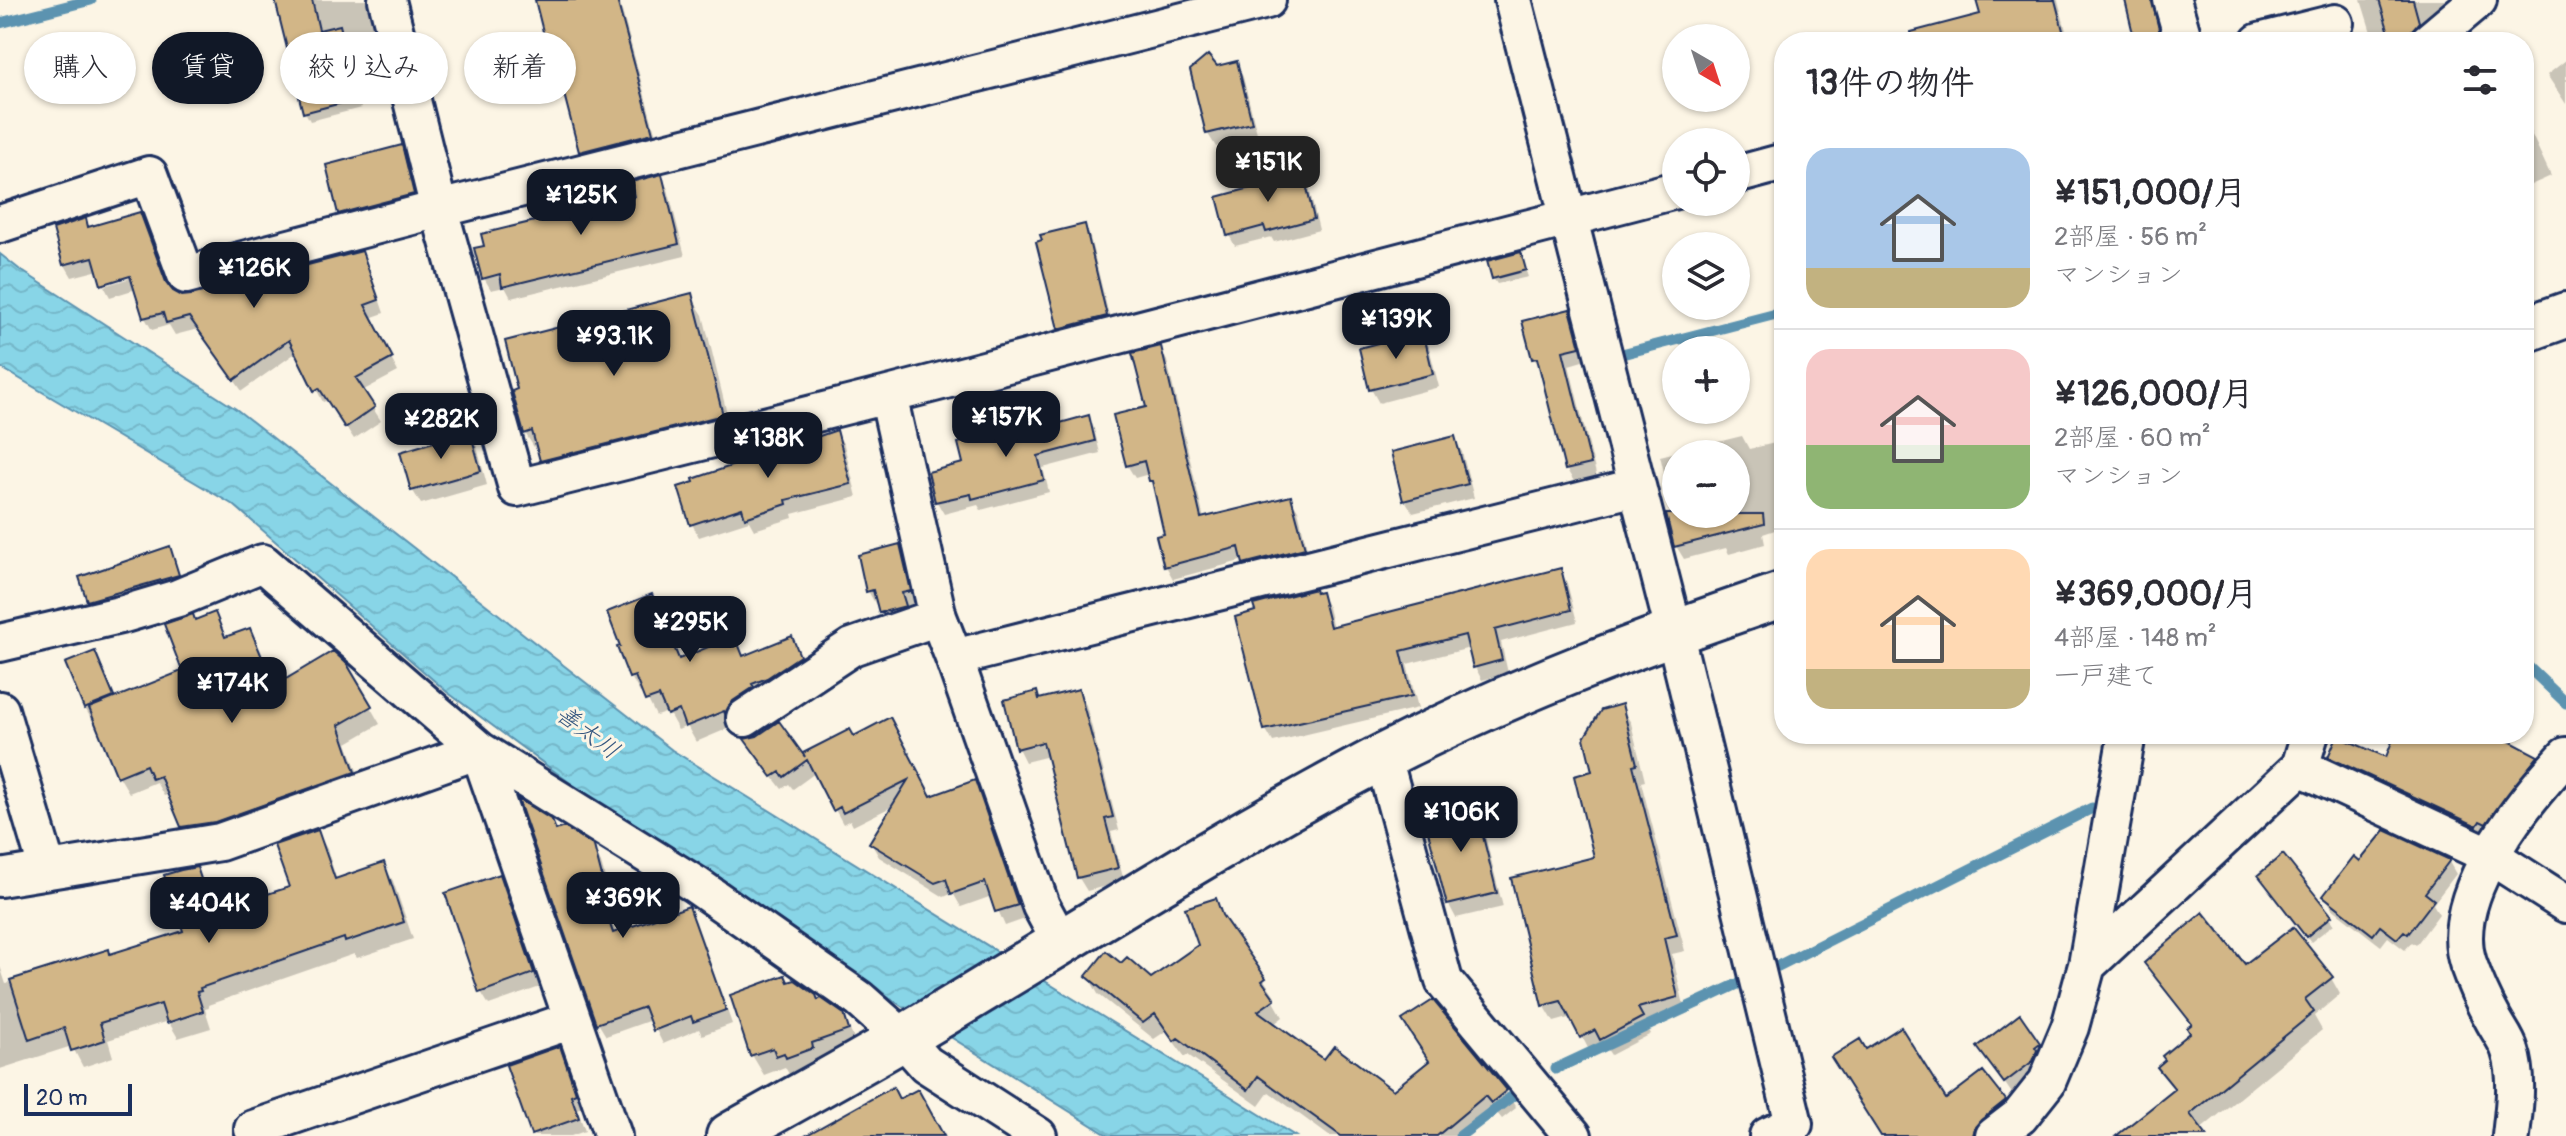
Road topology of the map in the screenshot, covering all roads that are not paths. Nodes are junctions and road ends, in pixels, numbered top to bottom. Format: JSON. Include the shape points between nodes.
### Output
{"nodes":[{"id":1,"x":387,"y":0,"type":"edge"},
{"id":2,"x":1267,"y":0,"type":"edge"},
{"id":3,"x":1513,"y":0,"type":"edge"},
{"id":4,"x":2172,"y":0,"type":"edge"},
{"id":5,"x":2478,"y":0,"type":"edge"},
{"id":6,"x":2335,"y":22,"type":"edge"},
{"id":7,"x":2181,"y":32,"type":"edge"},
{"id":8,"x":2297,"y":32,"type":"edge"},
{"id":9,"x":2440,"y":32,"type":"edge"},
{"id":10,"x":1774,"y":165,"type":"edge"},
{"id":11,"x":1750,"y":171,"type":"edge"},
{"id":12,"x":1662,"y":194,"type":"edge"},
{"id":13,"x":439,"y":209,"type":"junction"},
{"id":14,"x":1569,"y":217,"type":"junction"},
{"id":15,"x":0,"y":224,"type":"edge"},
{"id":16,"x":2566,"y":315,"type":"edge"},
{"id":17,"x":2534,"y":326,"type":"edge"},
{"id":18,"x":888,"y":395,"type":"junction"},
{"id":19,"x":1636,"y":487,"type":"junction"},
{"id":20,"x":1774,"y":597,"type":"edge"},
{"id":21,"x":938,"y":617,"type":"junction"},
{"id":22,"x":1674,"y":631,"type":"junction"},
{"id":23,"x":0,"y":643,"type":"edge"},
{"id":24,"x":954,"y":658,"type":"junction"},
{"id":25,"x":0,"y":710,"type":"edge"},
{"id":26,"x":745,"y":718,"type":"dead end"},
{"id":27,"x":2125,"y":744,"type":"edge"},
{"id":28,"x":479,"y":750,"type":"junction"},
{"id":29,"x":2305,"y":751,"type":"edge"},
{"id":30,"x":2566,"y":756,"type":"edge"},
{"id":31,"x":1383,"y":757,"type":"junction"},
{"id":32,"x":2491,"y":856,"type":"junction"},
{"id":33,"x":47,"y":868,"type":"junction"},
{"id":34,"x":0,"y":878,"type":"edge"},
{"id":35,"x":2566,"y":904,"type":"edge"},
{"id":36,"x":1046,"y":952,"type":"junction"},
{"id":37,"x":2087,"y":965,"type":"junction"},
{"id":38,"x":572,"y":1020,"type":"junction"},
{"id":39,"x":909,"y":1035,"type":"junction"},
{"id":40,"x":253,"y":1129,"type":"dead end"},
{"id":41,"x":613,"y":1136,"type":"edge"},
{"id":42,"x":729,"y":1136,"type":"edge"},
{"id":43,"x":1038,"y":1136,"type":"edge"},
{"id":44,"x":1573,"y":1136,"type":"edge"},
{"id":45,"x":1768,"y":1136,"type":"edge"},
{"id":46,"x":1994,"y":1136,"type":"edge"},
{"id":47,"x":2511,"y":1136,"type":"edge"}],
"edges":[{"from":1,"to":13,"type":"street"},
{"from":2,"to":13,"type":"street"},
{"from":3,"to":14,"type":"street"},
{"from":4,"to":7,"type":"street"},
{"from":5,"to":9,"type":"street"},
{"from":6,"to":8,"type":"street"},
{"from":10,"to":11,"type":"street"},
{"from":12,"to":14,"type":"street"},
{"from":13,"to":15,"type":"street","via":[[186,275],[149,175]]},
{"from":13,"to":18,"type":"street","via":[[517,488]]},
{"from":14,"to":18,"type":"street"},
{"from":14,"to":19,"type":"street"},
{"from":16,"to":17,"type":"street"},
{"from":18,"to":21,"type":"street"},
{"from":19,"to":22,"type":"street"},
{"from":19,"to":24,"type":"street"},
{"from":20,"to":22,"type":"street"},
{"from":21,"to":24,"type":"street"},
{"from":21,"to":26,"type":"street","via":[[852,647]]},
{"from":22,"to":31,"type":"street","via":[[1524,690]]},
{"from":22,"to":45,"type":"street","via":[[1794,1124]]},
{"from":23,"to":28,"type":"street","via":[[165,602],[263,563]]},
{"from":24,"to":36,"type":"street","via":[[1041,906]]},
{"from":25,"to":33,"type":"street"},
{"from":27,"to":37,"type":"street"},
{"from":28,"to":33,"type":"street","via":[[220,842]]},
{"from":28,"to":38,"type":"street"},
{"from":28,"to":39,"type":"street","via":[[696,885]]},
{"from":29,"to":32,"type":"street"},
{"from":29,"to":37,"type":"street"},
{"from":30,"to":32,"type":"street","via":[[2532,794]]},
{"from":31,"to":36,"type":"street"},
{"from":31,"to":44,"type":"street","via":[[1444,981]]},
{"from":32,"to":35,"type":"street"},
{"from":32,"to":47,"type":"street","via":[[2466,910],[2467,959],[2511,1051],[2516,1099]]},
{"from":33,"to":34,"type":"street"},
{"from":36,"to":39,"type":"street"},
{"from":37,"to":46,"type":"street","via":[[2047,1082],[2020,1116]]},
{"from":38,"to":40,"type":"street"},
{"from":38,"to":41,"type":"street"},
{"from":39,"to":42,"type":"street"},
{"from":39,"to":43,"type":"street","via":[[926,1064]]}]}
